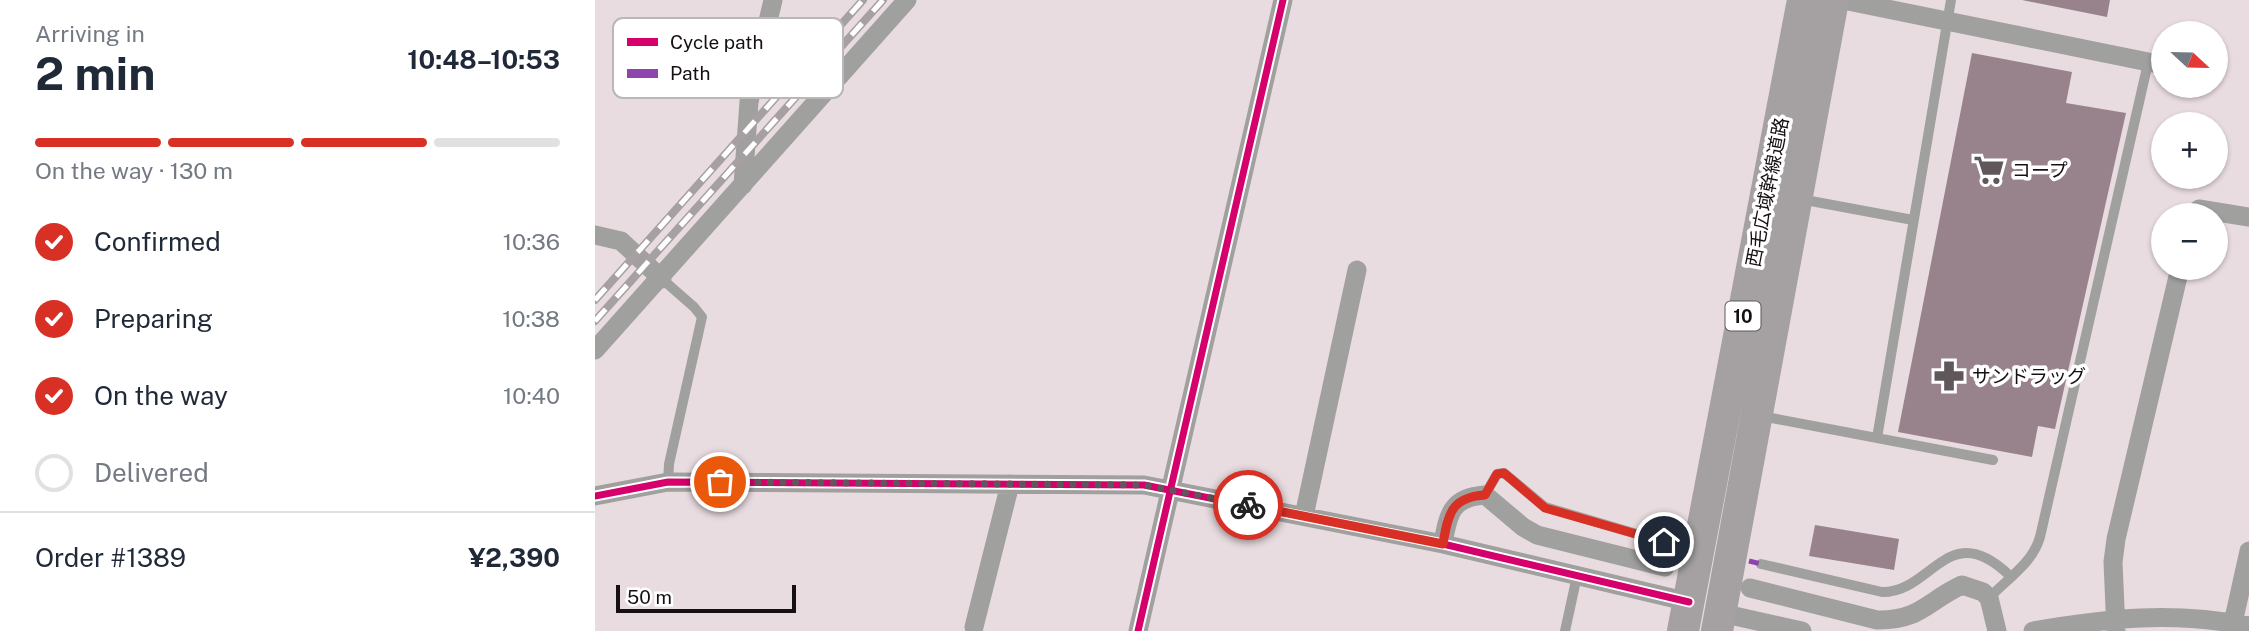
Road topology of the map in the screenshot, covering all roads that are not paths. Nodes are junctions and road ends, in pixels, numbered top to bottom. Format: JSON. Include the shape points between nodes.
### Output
{"nodes":[{"id":1,"x":773,"y":0,"type":"edge"},
{"id":2,"x":907,"y":0,"type":"edge"},
{"id":3,"x":1283,"y":0,"type":"edge"},
{"id":4,"x":1803,"y":0,"type":"edge"},
{"id":5,"x":1833,"y":0,"type":"edge"},
{"id":6,"x":1843,"y":0,"type":"edge"},
{"id":7,"x":1951,"y":0,"type":"edge"},
{"id":8,"x":769,"y":18,"type":"edge"},
{"id":9,"x":1947,"y":22,"type":"junction"},
{"id":10,"x":2151,"y":63,"type":"edge"},
{"id":11,"x":843,"y":72,"type":"edge"},
{"id":12,"x":2151,"y":80,"type":"edge"},
{"id":13,"x":750,"y":98,"type":"edge"},
{"id":14,"x":820,"y":98,"type":"edge"},
{"id":15,"x":743,"y":185,"type":"junction"},
{"id":16,"x":1797,"y":199,"type":"junction"},
{"id":17,"x":2228,"y":213,"type":"edge"},
{"id":18,"x":2249,"y":218,"type":"edge"},
{"id":19,"x":1913,"y":220,"type":"junction"},
{"id":20,"x":595,"y":235,"type":"edge"},
{"id":21,"x":1357,"y":270,"type":"dead end"},
{"id":22,"x":662,"y":279,"type":"junction"},
{"id":23,"x":2177,"y":280,"type":"edge"},
{"id":24,"x":595,"y":350,"type":"edge"},
{"id":25,"x":1757,"y":416,"type":"junction"},
{"id":26,"x":1877,"y":438,"type":"junction"},
{"id":27,"x":1993,"y":460,"type":"dead end"},
{"id":28,"x":668,"y":482,"type":"junction"},
{"id":29,"x":1010,"y":484,"type":"junction"},
{"id":30,"x":1171,"y":489,"type":"junction"},
{"id":31,"x":1485,"y":495,"type":"junction"},
{"id":32,"x":595,"y":496,"type":"edge"},
{"id":33,"x":1304,"y":516,"type":"junction"},
{"id":34,"x":1664,"y":542,"type":"dead end"},
{"id":35,"x":1443,"y":544,"type":"junction"},
{"id":36,"x":2249,"y":551,"type":"edge"},
{"id":37,"x":1761,"y":564,"type":"dead end"},
{"id":38,"x":1665,"y":567,"type":"dead end"},
{"id":39,"x":1577,"y":576,"type":"junction"},
{"id":40,"x":2010,"y":576,"type":"junction"},
{"id":41,"x":1750,"y":588,"type":"dead end"},
{"id":42,"x":1989,"y":598,"type":"junction"},
{"id":43,"x":1686,"y":617,"type":"edge"},
{"id":44,"x":1719,"y":622,"type":"edge"},
{"id":45,"x":2115,"y":624,"type":"edge"},
{"id":46,"x":2241,"y":624,"type":"edge"},
{"id":47,"x":974,"y":627,"type":"dead end"},
{"id":48,"x":1138,"y":631,"type":"edge"},
{"id":49,"x":1565,"y":631,"type":"edge"},
{"id":50,"x":1802,"y":631,"type":"edge"},
{"id":51,"x":1997,"y":631,"type":"edge"},
{"id":52,"x":2033,"y":631,"type":"edge"}],
"edges":[{"from":1,"to":8,"type":"street"},
{"from":2,"to":11,"type":"street"},
{"from":3,"to":30,"type":"street"},
{"from":4,"to":43,"type":"main road","name":"西毛広域幹線道路","number":"10"},
{"from":5,"to":16,"type":"main road","name":"西毛広域幹線道路","number":"10"},
{"from":6,"to":9,"type":"street"},
{"from":7,"to":9,"type":"lane"},
{"from":9,"to":10,"type":"street"},
{"from":9,"to":19,"type":"lane"},
{"from":12,"to":40,"type":"lane","via":[[2040,537],[2035,553]]},
{"from":13,"to":15,"type":"street"},
{"from":14,"to":15,"type":"street"},
{"from":15,"to":22,"type":"street"},
{"from":16,"to":19,"type":"lane"},
{"from":16,"to":25,"type":"main road","name":"西毛広域幹線道路","number":"10"},
{"from":17,"to":18,"type":"street"},
{"from":19,"to":26,"type":"lane"},
{"from":20,"to":22,"type":"street","via":[[621,241]]},
{"from":21,"to":33,"type":"street"},
{"from":22,"to":24,"type":"street"},
{"from":22,"to":28,"type":"lane","via":[[702,317]]},
{"from":23,"to":45,"type":"street","via":[[2116,539]]},
{"from":25,"to":26,"type":"lane"},
{"from":25,"to":44,"type":"main road","name":"西毛広域幹線道路","number":"10"},
{"from":26,"to":27,"type":"lane"},
{"from":28,"to":29,"type":"street"},
{"from":28,"to":32,"type":"street"},
{"from":29,"to":30,"type":"street"},
{"from":29,"to":47,"type":"street"},
{"from":30,"to":33,"type":"street"},
{"from":30,"to":48,"type":"street"},
{"from":31,"to":34,"type":"lane","via":[[1497,474],[1504,473],[1545,508]]},
{"from":31,"to":35,"type":"street","via":[[1457,501]]},
{"from":31,"to":38,"type":"street","via":[[1537,535]]},
{"from":33,"to":35,"type":"street"},
{"from":35,"to":39,"type":"street"},
{"from":36,"to":46,"type":"street"},
{"from":37,"to":40,"type":"lane","via":[[1882,592],[1900,591],[1948,556],[1983,557]]},
{"from":39,"to":43,"type":"street"},
{"from":39,"to":49,"type":"lane"},
{"from":40,"to":42,"type":"lane"},
{"from":41,"to":42,"type":"street","via":[[1877,620],[1907,618],[1962,585]]},
{"from":42,"to":51,"type":"street"},
{"from":44,"to":50,"type":"street"},
{"from":45,"to":46,"type":"street","via":[[2169,615]]},
{"from":45,"to":52,"type":"street"}]}
